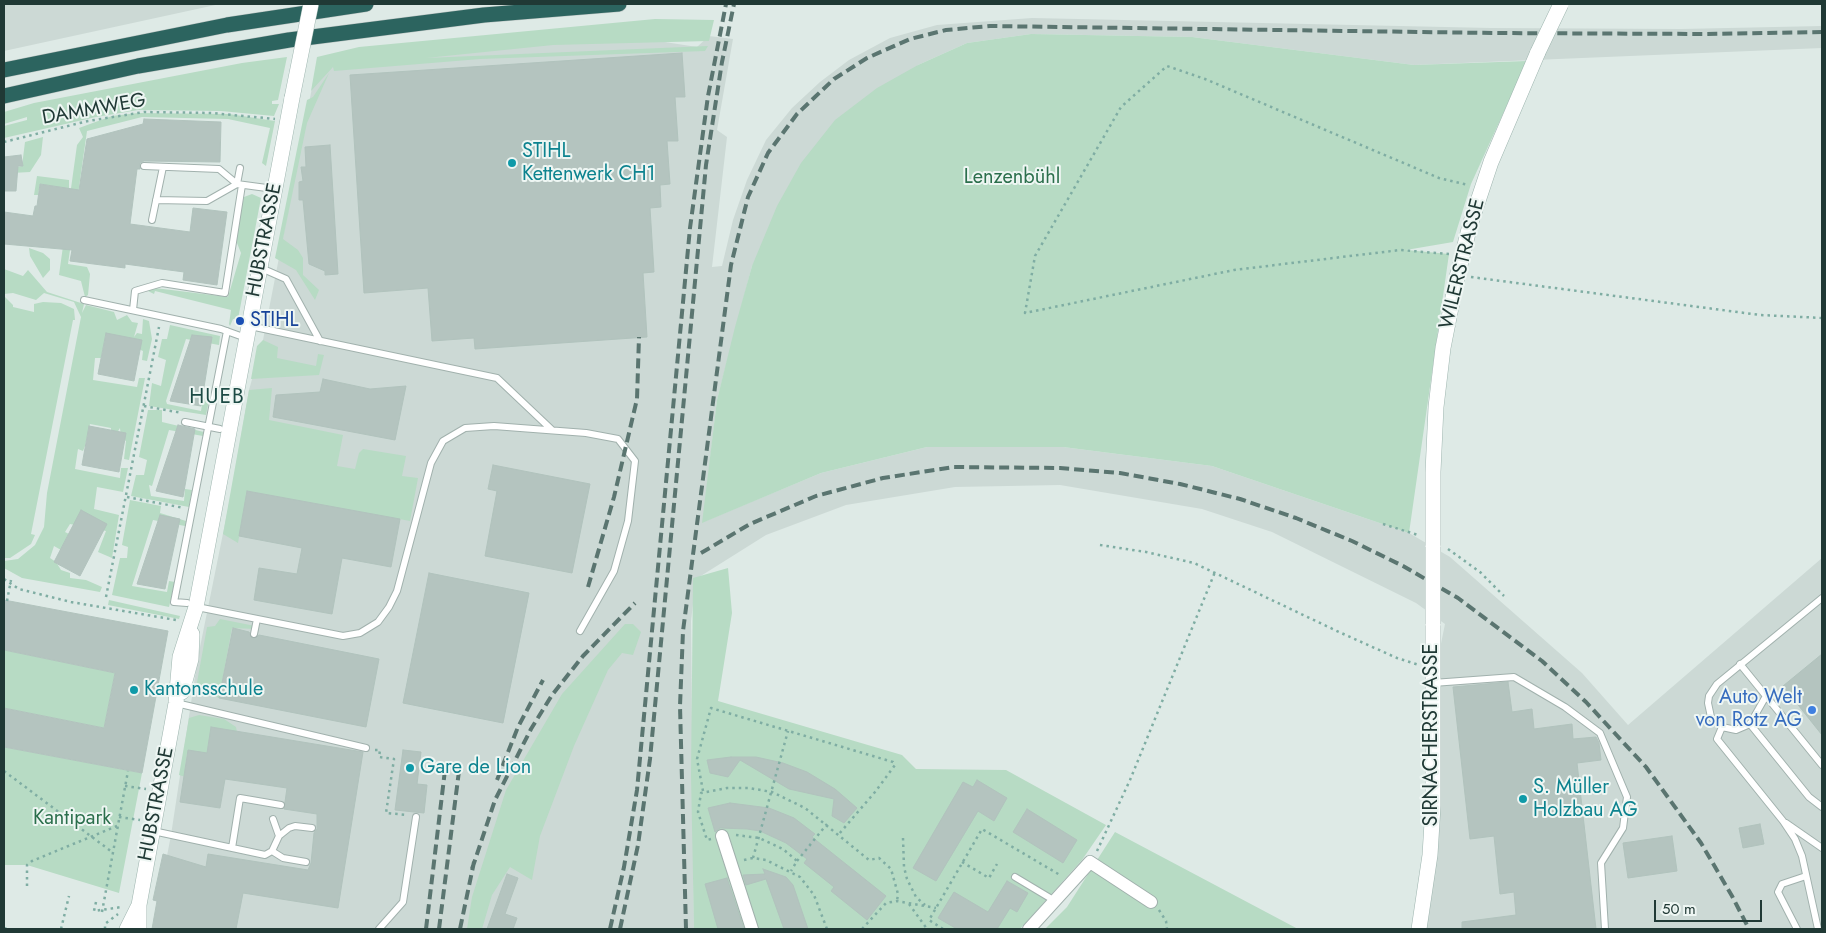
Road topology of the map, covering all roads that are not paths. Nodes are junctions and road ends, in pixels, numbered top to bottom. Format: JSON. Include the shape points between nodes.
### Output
{"nodes":[{"id":1,"x":311,"y":4,"type":"edge"},
{"id":2,"x":366,"y":4,"type":"edge"},
{"id":3,"x":619,"y":4,"type":"edge"},
{"id":4,"x":1561,"y":4,"type":"edge"},
{"id":5,"x":4,"y":70,"type":"edge"},
{"id":6,"x":4,"y":96,"type":"edge"},
{"id":7,"x":144,"y":166,"type":"dead end"},
{"id":8,"x":163,"y":167,"type":"junction"},
{"id":9,"x":240,"y":168,"type":"dead end"},
{"id":10,"x":239,"y":185,"type":"junction"},
{"id":11,"x":275,"y":189,"type":"junction"},
{"id":12,"x":156,"y":200,"type":"junction"},
{"id":13,"x":152,"y":220,"type":"dead end"},
{"id":14,"x":260,"y":268,"type":"junction"},
{"id":15,"x":84,"y":300,"type":"dead end"},
{"id":16,"x":133,"y":310,"type":"junction"},
{"id":17,"x":227,"y":331,"type":"junction"},
{"id":18,"x":248,"y":331,"type":"junction"},
{"id":19,"x":320,"y":341,"type":"junction"},
{"id":20,"x":185,"y":422,"type":"dead end"},
{"id":21,"x":208,"y":426,"type":"junction"},
{"id":22,"x":220,"y":429,"type":"dead end"},
{"id":23,"x":552,"y":430,"type":"junction"},
{"id":24,"x":1433,"y":544,"type":"joint"},
{"id":25,"x":1822,"y":598,"type":"edge"},
{"id":26,"x":191,"y":605,"type":"junction"},
{"id":27,"x":257,"y":619,"type":"junction"},
{"id":28,"x":580,"y":631,"type":"dead end"},
{"id":29,"x":254,"y":634,"type":"dead end"},
{"id":30,"x":1740,"y":664,"type":"junction"},
{"id":31,"x":1433,"y":676,"type":"junction"},
{"id":32,"x":1766,"y":696,"type":"junction"},
{"id":33,"x":176,"y":704,"type":"junction"},
{"id":34,"x":1750,"y":724,"type":"junction"},
{"id":35,"x":1722,"y":727,"type":"junction"},
{"id":36,"x":366,"y":748,"type":"road end"},
{"id":37,"x":1822,"y":765,"type":"edge"},
{"id":38,"x":281,"y":805,"type":"dead end"},
{"id":39,"x":1822,"y":807,"type":"edge"},
{"id":40,"x":416,"y":817,"type":"road end"},
{"id":41,"x":273,"y":818,"type":"dead end"},
{"id":42,"x":1783,"y":821,"type":"junction"},
{"id":43,"x":149,"y":826,"type":"junction"},
{"id":44,"x":312,"y":828,"type":"dead end"},
{"id":45,"x":279,"y":836,"type":"junction"},
{"id":46,"x":722,"y":836,"type":"road end"},
{"id":47,"x":232,"y":848,"type":"junction"},
{"id":48,"x":1822,"y":848,"type":"edge"},
{"id":49,"x":272,"y":851,"type":"junction"},
{"id":50,"x":306,"y":862,"type":"dead end"},
{"id":51,"x":1806,"y":876,"type":"junction"},
{"id":52,"x":1015,"y":877,"type":"dead end"},
{"id":53,"x":1055,"y":900,"type":"junction"},
{"id":54,"x":1151,"y":902,"type":"road end"},
{"id":55,"x":139,"y":905,"type":"junction"},
{"id":56,"x":127,"y":929,"type":"edge"},
{"id":57,"x":139,"y":929,"type":"edge"},
{"id":58,"x":379,"y":929,"type":"edge"},
{"id":59,"x":752,"y":929,"type":"edge"},
{"id":60,"x":1029,"y":929,"type":"edge"},
{"id":61,"x":1419,"y":929,"type":"edge"},
{"id":62,"x":1605,"y":929,"type":"edge"},
{"id":63,"x":1797,"y":929,"type":"edge"},
{"id":64,"x":1818,"y":929,"type":"edge"}],
"edges":[{"from":1,"to":11,"type":"street","name":"HUBSTRASSE","bridge":true},
{"from":2,"to":5,"type":"highway","via":[[227,25]]},
{"from":3,"to":6,"type":"highway","via":[[484,15],[289,40],[138,66]]},
{"from":4,"to":24,"type":"street","name":"WILERSTRASSE","bridge":true,"via":[[1503,131],[1462,254],[1443,348],[1436,407]]},
{"from":7,"to":8,"type":"lane"},
{"from":8,"to":10,"type":"lane","via":[[219,169]]},
{"from":8,"to":12,"type":"lane"},
{"from":9,"to":10,"type":"lane"},
{"from":10,"to":11,"type":"lane"},
{"from":10,"to":12,"type":"lane","via":[[207,201]]},
{"from":10,"to":16,"type":"lane","via":[[225,293],[162,283],[135,291]]},
{"from":11,"to":14,"type":"street","name":"HUBSTRASSE"},
{"from":12,"to":13,"type":"lane"},
{"from":14,"to":18,"type":"street","name":"HUBSTRASSE"},
{"from":14,"to":19,"type":"lane","via":[[286,279]]},
{"from":15,"to":16,"type":"lane"},
{"from":16,"to":17,"type":"lane"},
{"from":17,"to":18,"type":"lane"},
{"from":17,"to":21,"type":"lane"},
{"from":18,"to":19,"type":"lane"},
{"from":18,"to":26,"type":"street","name":"HUBSTRASSE"},
{"from":19,"to":23,"type":"lane","via":[[497,378]]},
{"from":20,"to":21,"type":"lane"},
{"from":21,"to":22,"type":"lane"},
{"from":21,"to":26,"type":"lane","via":[[174,602]]},
{"from":23,"to":27,"type":"lane","via":[[494,426],[465,428],[443,441],[431,463],[397,591],[378,622],[360,633],[343,636]]},
{"from":23,"to":28,"type":"lane","via":[[618,439],[635,461],[628,522],[614,571]]},
{"from":24,"to":31,"type":"street","name":"SIRNACHERSTRASSE","bridge":true},
{"from":25,"to":30,"type":"lane"},
{"from":26,"to":27,"type":"lane"},
{"from":26,"to":33,"type":"street","name":"HUBSTRASSE","via":[[187,622],[192,659]]},
{"from":27,"to":29,"type":"lane"},
{"from":30,"to":32,"type":"lane"},
{"from":30,"to":35,"type":"lane","via":[[1709,696],[1708,710]]},
{"from":31,"to":61,"type":"street","name":"SIRNACHERSTRASSE","via":[[1433,806],[1430,855]]},
{"from":31,"to":62,"type":"lane","via":[[1514,677],[1565,706],[1600,733],[1627,797],[1623,828],[1601,863]]},
{"from":32,"to":34,"type":"lane"},
{"from":32,"to":37,"type":"lane"},
{"from":33,"to":36,"type":"lane"},
{"from":33,"to":43,"type":"street","name":"HUBSTRASSE"},
{"from":34,"to":35,"type":"lane","via":[[1736,730]]},
{"from":34,"to":39,"type":"lane","via":[[1809,797]]},
{"from":35,"to":42,"type":"lane","via":[[1717,739]]},
{"from":38,"to":47,"type":"lane","via":[[240,798]]},
{"from":40,"to":58,"type":"lane","via":[[403,902]]},
{"from":41,"to":45,"type":"lane"},
{"from":42,"to":48,"type":"lane"},
{"from":42,"to":51,"type":"lane","via":[[1802,856]]},
{"from":43,"to":47,"type":"lane"},
{"from":43,"to":55,"type":"street","name":"HUBSTRASSE"},
{"from":44,"to":45,"type":"lane","via":[[295,826]]},
{"from":45,"to":49,"type":"lane"},
{"from":46,"to":59,"type":"street"},
{"from":47,"to":49,"type":"lane","via":[[265,855]]},
{"from":49,"to":50,"type":"lane","via":[[283,858]]},
{"from":51,"to":63,"type":"lane","via":[[1782,884],[1778,892]]},
{"from":51,"to":64,"type":"lane"},
{"from":52,"to":53,"type":"lane"},
{"from":53,"to":54,"type":"street","via":[[1090,862]]},
{"from":53,"to":60,"type":"street"},
{"from":55,"to":56,"type":"street","name":"HUBSTRASSE"},
{"from":55,"to":57,"type":"street","name":"HUBSTRASSE"}]}
